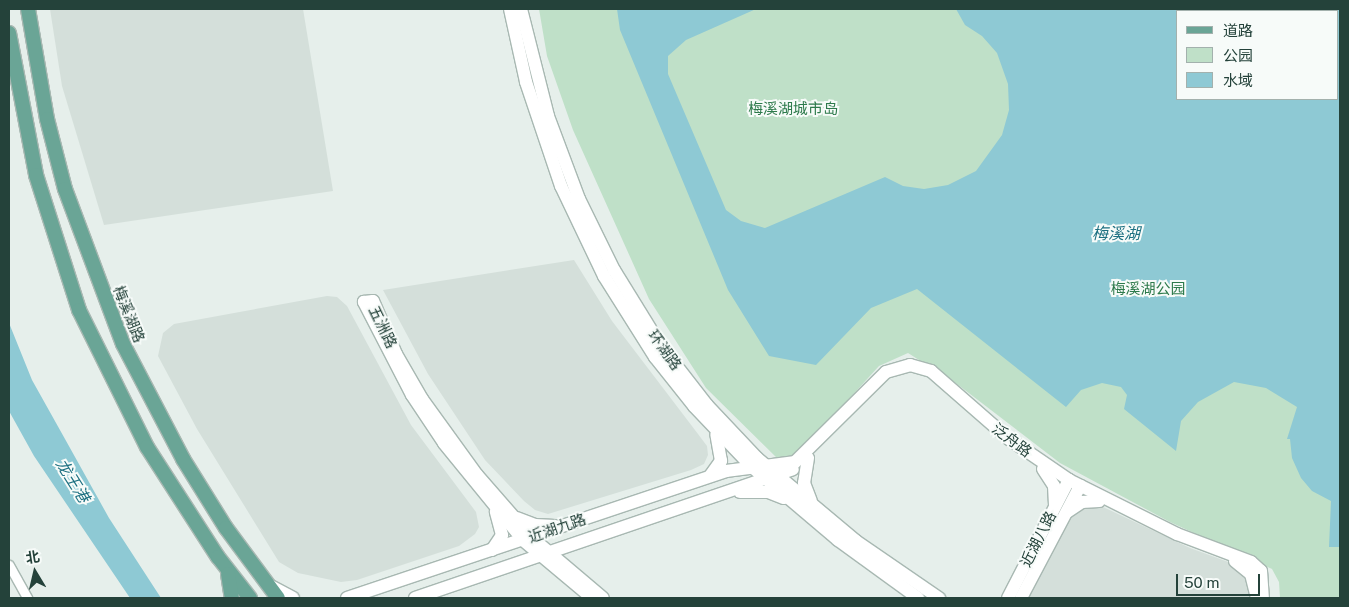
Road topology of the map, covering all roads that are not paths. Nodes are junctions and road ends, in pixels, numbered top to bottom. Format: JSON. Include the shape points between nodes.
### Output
{"nodes":[{"id":1,"x":28,"y":9,"type":"edge"},
{"id":2,"x":510,"y":9,"type":"edge"},
{"id":3,"x":521,"y":9,"type":"edge"},
{"id":4,"x":9,"y":33,"type":"edge"},
{"id":5,"x":712,"y":427,"type":"junction"},
{"id":6,"x":808,"y":458,"type":"junction"},
{"id":7,"x":795,"y":462,"type":"junction"},
{"id":8,"x":755,"y":463,"type":"junction"},
{"id":9,"x":1043,"y":469,"type":"junction"},
{"id":10,"x":770,"y":474,"type":"junction"},
{"id":11,"x":708,"y":477,"type":"junction"},
{"id":12,"x":1073,"y":485,"type":"junction"},
{"id":13,"x":717,"y":495,"type":"junction"},
{"id":14,"x":1099,"y":501,"type":"junction"},
{"id":15,"x":492,"y":503,"type":"junction"},
{"id":16,"x":794,"y":505,"type":"junction"},
{"id":17,"x":813,"y":506,"type":"junction"},
{"id":18,"x":1060,"y":510,"type":"junction"},
{"id":19,"x":513,"y":516,"type":"junction"},
{"id":20,"x":568,"y":525,"type":"junction"},
{"id":21,"x":527,"y":538,"type":"junction"},
{"id":22,"x":577,"y":542,"type":"junction"},
{"id":23,"x":492,"y":550,"type":"junction"},
{"id":24,"x":544,"y":554,"type":"junction"},
{"id":25,"x":222,"y":562,"type":"junction"},
{"id":26,"x":9,"y":565,"type":"edge"},
{"id":27,"x":508,"y":566,"type":"junction"},
{"id":28,"x":565,"y":572,"type":"junction"},
{"id":29,"x":267,"y":584,"type":"junction"},
{"id":30,"x":27,"y":598,"type":"edge"},
{"id":31,"x":232,"y":598,"type":"edge"},
{"id":32,"x":250,"y":598,"type":"edge"},
{"id":33,"x":278,"y":598,"type":"edge"},
{"id":34,"x":293,"y":598,"type":"edge"},
{"id":35,"x":348,"y":598,"type":"edge"},
{"id":36,"x":415,"y":598,"type":"edge"},
{"id":37,"x":592,"y":598,"type":"edge"},
{"id":38,"x":603,"y":598,"type":"edge"},
{"id":39,"x":918,"y":598,"type":"edge"},
{"id":40,"x":939,"y":598,"type":"edge"},
{"id":41,"x":1011,"y":598,"type":"edge"},
{"id":42,"x":1257,"y":598,"type":"edge"},
{"id":43,"x":1263,"y":598,"type":"edge"}],
"edges":[{"from":1,"to":29,"type":"main road","name":"梅溪湖路","via":[[47,120],[65,189],[123,344],[183,459]]},
{"from":2,"to":5,"type":"main road","name":"环湖路","via":[[526,82],[549,155],[586,241],[644,340]]},
{"from":3,"to":8,"type":"main road","name":"环湖路","via":[[537,79],[560,151],[614,270],[686,380]]},
{"from":4,"to":25,"type":"main road","via":[[36,175],[79,310],[147,447]]},
{"from":5,"to":8,"type":"main road","name":"环湖路"},
{"from":5,"to":11,"type":"main road","via":[[720,440],[721,461]]},
{"from":6,"to":9,"type":"main road","name":"泛舟路","via":[[879,386],[896,374],[910,371],[934,380],[989,429]]},
{"from":6,"to":10,"type":"main road","name":"泛舟路","via":[[794,469]]},
{"from":6,"to":17,"type":"main road","via":[[804,483]]},
{"from":7,"to":8,"type":"main road"},
{"from":7,"to":10,"type":"main road"},
{"from":7,"to":12,"type":"main road","name":"泛舟路","via":[[886,372],[910,365],[936,374],[1009,439]]},
{"from":8,"to":10,"type":"main road","name":"环湖路"},
{"from":8,"to":11,"type":"main road","name":"近湖九路"},
{"from":9,"to":12,"type":"main road","name":"泛舟路"},
{"from":9,"to":18,"type":"main road","via":[[1054,486]]},
{"from":10,"to":13,"type":"main road","name":"近湖九路"},
{"from":10,"to":16,"type":"main road","name":"环湖路"},
{"from":10,"to":17,"type":"main road","name":"环湖路"},
{"from":11,"to":20,"type":"main road","name":"近湖九路"},
{"from":12,"to":14,"type":"main road","name":"泛舟路"},
{"from":12,"to":18,"type":"main road","name":"近湖八路"},
{"from":12,"to":43,"type":"main road","name":"泛舟路","via":[[1177,534],[1251,562],[1261,571]]},
{"from":13,"to":16,"type":"main road","via":[[768,492]]},
{"from":13,"to":22,"type":"main road","name":"近湖九路"},
{"from":14,"to":18,"type":"main road","via":[[1082,502]]},
{"from":14,"to":42,"type":"main road","name":"泛舟路","via":[[1156,530],[1240,563],[1252,574]]},
{"from":15,"to":19,"type":"main road","name":"五洲路","via":[[444,443],[412,394],[364,302],[373,301],[396,354],[450,439]]},
{"from":15,"to":21,"type":"main road","name":"五洲路"},
{"from":15,"to":23,"type":"main road","via":[[502,535]]},
{"from":16,"to":39,"type":"main road","name":"环湖路"},
{"from":17,"to":40,"type":"main road","name":"环湖路","via":[[908,579]]},
{"from":18,"to":41,"type":"main road","name":"近湖八路"},
{"from":19,"to":20,"type":"main road","via":[[535,525]]},
{"from":19,"to":21,"type":"main road","name":"五洲路"},
{"from":20,"to":21,"type":"main road","name":"近湖九路"},
{"from":21,"to":23,"type":"main road","name":"近湖九路"},
{"from":21,"to":24,"type":"main road","name":"五洲路"},
{"from":22,"to":24,"type":"main road","name":"近湖九路"},
{"from":22,"to":28,"type":"main road","via":[[564,557]]},
{"from":23,"to":35,"type":"main road","name":"近湖九路"},
{"from":24,"to":27,"type":"main road","name":"近湖九路"},
{"from":24,"to":28,"type":"main road","name":"五洲路"},
{"from":25,"to":31,"type":"main road","via":[[230,579]]},
{"from":25,"to":32,"type":"main road"},
{"from":26,"to":30,"type":"street"},
{"from":27,"to":28,"type":"main road","via":[[538,565]]},
{"from":27,"to":36,"type":"main road","name":"近湖九路"},
{"from":28,"to":37,"type":"main road","name":"五洲路"},
{"from":28,"to":38,"type":"main road","name":"五洲路"},
{"from":29,"to":33,"type":"main road","name":"梅溪湖路"},
{"from":29,"to":34,"type":"main road"}]}
